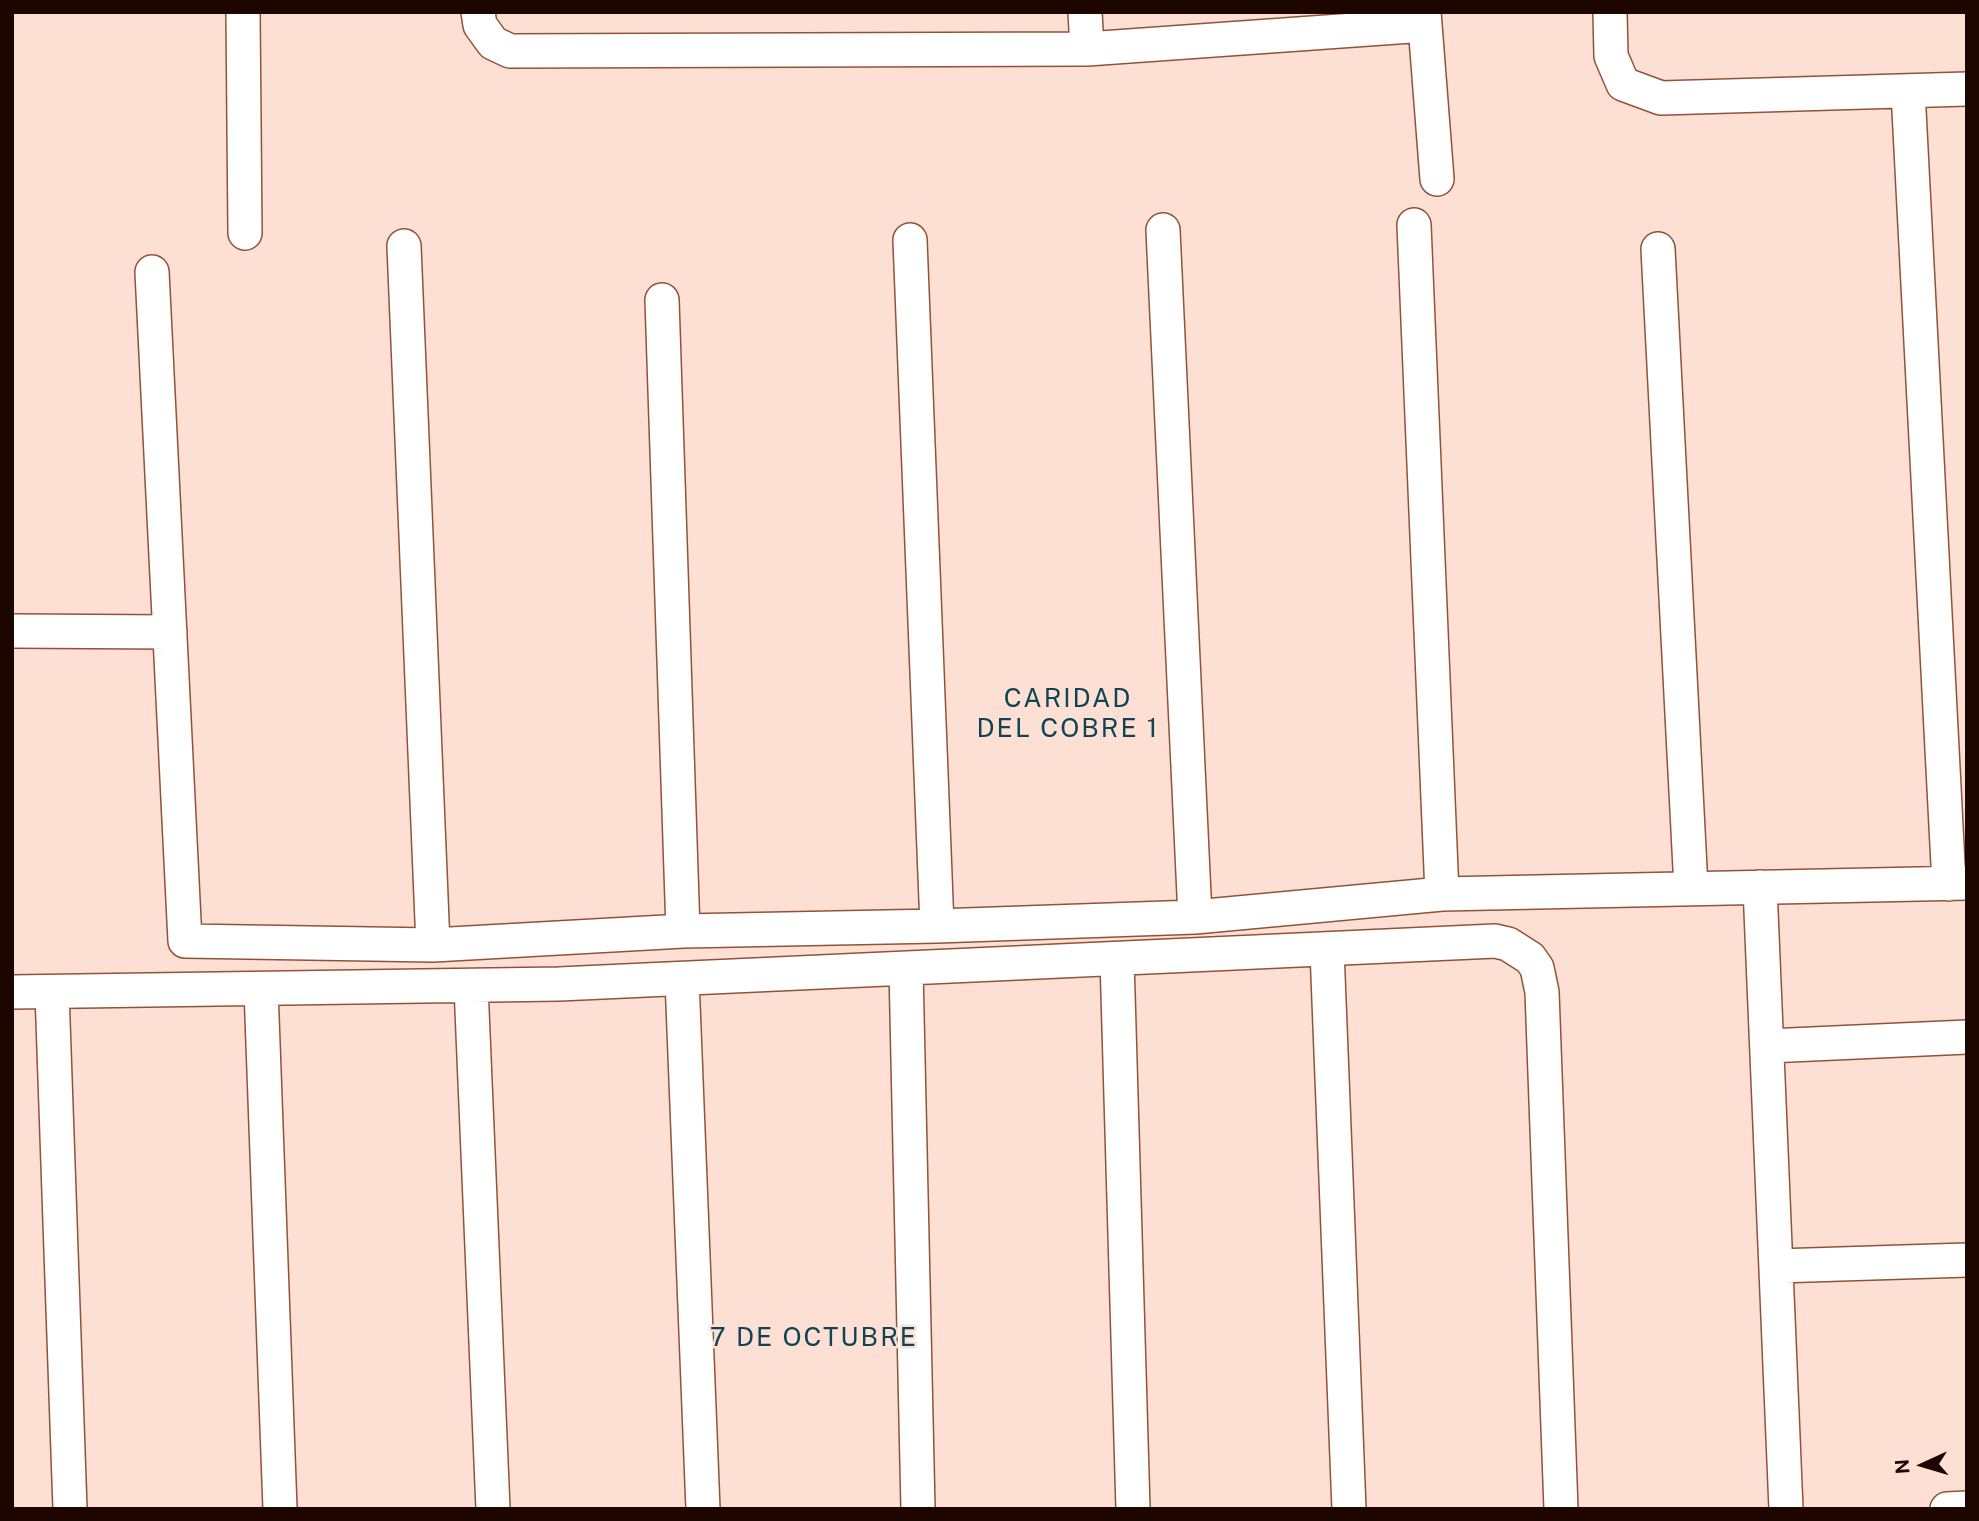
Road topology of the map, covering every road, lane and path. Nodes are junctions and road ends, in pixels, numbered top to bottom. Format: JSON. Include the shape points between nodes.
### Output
{"nodes":[{"id":1,"x":243,"y":12,"type":"edge"},
{"id":2,"x":478,"y":12,"type":"edge"},
{"id":3,"x":1085,"y":12,"type":"edge"},
{"id":4,"x":1610,"y":12,"type":"edge"},
{"id":5,"x":1424,"y":19,"type":"edge"},
{"id":6,"x":1087,"y":49,"type":"junction"},
{"id":7,"x":1967,"y":89,"type":"edge"},
{"id":8,"x":1908,"y":91,"type":"junction"},
{"id":9,"x":1437,"y":178,"type":"dead end"},
{"id":10,"x":1414,"y":225,"type":"dead end"},
{"id":11,"x":1163,"y":230,"type":"dead end"},
{"id":12,"x":246,"y":233,"type":"dead end"},
{"id":13,"x":909,"y":240,"type":"dead end"},
{"id":14,"x":404,"y":246,"type":"dead end"},
{"id":15,"x":1658,"y":249,"type":"dead end"},
{"id":16,"x":152,"y":272,"type":"dead end"},
{"id":17,"x":662,"y":300,"type":"dead end"},
{"id":18,"x":12,"y":631,"type":"edge"},
{"id":19,"x":170,"y":632,"type":"junction"},
{"id":20,"x":1958,"y":883,"type":"edge"},
{"id":21,"x":1760,"y":887,"type":"junction"},
{"id":22,"x":1691,"y":888,"type":"junction"},
{"id":23,"x":1442,"y":894,"type":"junction"},
{"id":24,"x":1195,"y":917,"type":"junction"},
{"id":25,"x":937,"y":926,"type":"junction"},
{"id":26,"x":683,"y":931,"type":"junction"},
{"id":27,"x":433,"y":945,"type":"junction"},
{"id":28,"x":1327,"y":950,"type":"junction"},
{"id":29,"x":1117,"y":960,"type":"junction"},
{"id":30,"x":906,"y":969,"type":"junction"},
{"id":31,"x":682,"y":979,"type":"junction"},
{"id":32,"x":471,"y":986,"type":"junction"},
{"id":33,"x":261,"y":989,"type":"junction"},
{"id":34,"x":12,"y":992,"type":"edge"},
{"id":35,"x":52,"y":992,"type":"junction"},
{"id":36,"x":1967,"y":1037,"type":"edge"},
{"id":37,"x":1768,"y":1046,"type":"junction"},
{"id":38,"x":1967,"y":1261,"type":"edge"},
{"id":39,"x":1777,"y":1266,"type":"junction"},
{"id":40,"x":1967,"y":1508,"type":"edge"},
{"id":41,"x":70,"y":1509,"type":"edge"},
{"id":42,"x":280,"y":1509,"type":"edge"},
{"id":43,"x":493,"y":1509,"type":"edge"},
{"id":44,"x":703,"y":1509,"type":"edge"},
{"id":45,"x":918,"y":1509,"type":"edge"},
{"id":46,"x":1133,"y":1509,"type":"edge"},
{"id":47,"x":1349,"y":1509,"type":"edge"},
{"id":48,"x":1561,"y":1509,"type":"edge"},
{"id":49,"x":1786,"y":1509,"type":"edge"},
{"id":50,"x":1947,"y":1509,"type":"edge"}],
"edges":[{"from":1,"to":12,"type":"street"},
{"from":2,"to":6,"type":"street","via":[[480,25],[493,43],[510,51]]},
{"from":3,"to":6,"type":"street"},
{"from":4,"to":8,"type":"street","via":[[1611,56],[1623,84],[1661,98]]},
{"from":5,"to":6,"type":"street"},
{"from":5,"to":9,"type":"street"},
{"from":7,"to":8,"type":"street"},
{"from":8,"to":20,"type":"street"},
{"from":10,"to":23,"type":"street"},
{"from":11,"to":24,"type":"street"},
{"from":13,"to":25,"type":"street"},
{"from":14,"to":27,"type":"street"},
{"from":15,"to":22,"type":"street"},
{"from":16,"to":19,"type":"street"},
{"from":17,"to":26,"type":"street"},
{"from":18,"to":19,"type":"street"},
{"from":19,"to":27,"type":"street","via":[[185,942]]},
{"from":20,"to":21,"type":"street"},
{"from":21,"to":22,"type":"street"},
{"from":21,"to":37,"type":"street"},
{"from":22,"to":23,"type":"street"},
{"from":23,"to":24,"type":"street"},
{"from":24,"to":25,"type":"street"},
{"from":25,"to":26,"type":"street"},
{"from":26,"to":27,"type":"street"},
{"from":28,"to":29,"type":"street"},
{"from":28,"to":47,"type":"street"},
{"from":28,"to":48,"type":"street","via":[[1494,942],[1519,949],[1537,968],[1542,992]]},
{"from":29,"to":30,"type":"street"},
{"from":29,"to":46,"type":"street"},
{"from":30,"to":31,"type":"street"},
{"from":30,"to":45,"type":"street"},
{"from":31,"to":32,"type":"street"},
{"from":31,"to":44,"type":"street"},
{"from":32,"to":33,"type":"street"},
{"from":32,"to":43,"type":"street"},
{"from":33,"to":35,"type":"street"},
{"from":33,"to":42,"type":"street"},
{"from":34,"to":35,"type":"street"},
{"from":35,"to":41,"type":"street"},
{"from":36,"to":37,"type":"street"},
{"from":37,"to":39,"type":"street"},
{"from":38,"to":39,"type":"street"},
{"from":39,"to":49,"type":"street"},
{"from":40,"to":50,"type":"street"}]}
